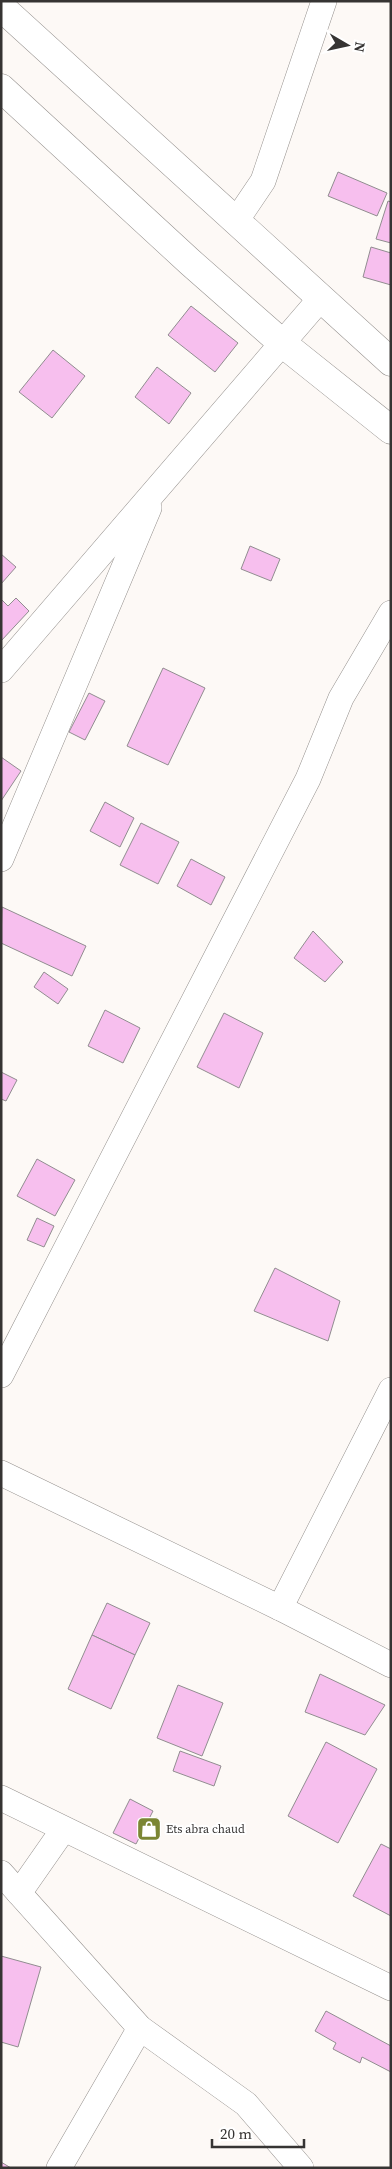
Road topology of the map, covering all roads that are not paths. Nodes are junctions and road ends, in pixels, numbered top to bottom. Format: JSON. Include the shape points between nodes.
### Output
{"nodes":[{"id":1,"x":324,"y":1,"type":"edge"},
{"id":2,"x":1,"y":8,"type":"edge"},
{"id":3,"x":1,"y":88,"type":"edge"},
{"id":4,"x":236,"y":221,"type":"junction"},
{"id":5,"x":321,"y":298,"type":"junction"},
{"id":6,"x":282,"y":343,"type":"junction"},
{"id":7,"x":391,"y":362,"type":"edge"},
{"id":8,"x":391,"y":430,"type":"edge"},
{"id":9,"x":158,"y":487,"type":"junction"},
{"id":10,"x":391,"y":612,"type":"edge"},
{"id":11,"x":1,"y":670,"type":"edge"},
{"id":12,"x":1,"y":859,"type":"edge"},
{"id":13,"x":1,"y":1375,"type":"edge"},
{"id":14,"x":391,"y":1390,"type":"edge"},
{"id":15,"x":1,"y":1473,"type":"edge"},
{"id":16,"x":280,"y":1608,"type":"junction"},
{"id":17,"x":391,"y":1665,"type":"edge"},
{"id":18,"x":1,"y":1798,"type":"edge"},
{"id":19,"x":63,"y":1830,"type":"junction"},
{"id":20,"x":1,"y":1873,"type":"edge"},
{"id":21,"x":19,"y":1893,"type":"junction"},
{"id":22,"x":391,"y":1988,"type":"edge"},
{"id":23,"x":140,"y":2028,"type":"junction"},
{"id":24,"x":59,"y":2168,"type":"edge"},
{"id":25,"x":301,"y":2168,"type":"edge"}],
"edges":[{"from":1,"to":4,"type":"street","via":[[263,181]]},
{"from":2,"to":4,"type":"main road"},
{"from":3,"to":6,"type":"main road"},
{"from":4,"to":5,"type":"main road"},
{"from":5,"to":6,"type":"street"},
{"from":5,"to":7,"type":"main road"},
{"from":6,"to":8,"type":"main road"},
{"from":6,"to":9,"type":"street"},
{"from":9,"to":11,"type":"street"},
{"from":9,"to":12,"type":"street"},
{"from":10,"to":13,"type":"street","via":[[341,698],[308,779]]},
{"from":14,"to":16,"type":"street"},
{"from":15,"to":16,"type":"street"},
{"from":16,"to":17,"type":"street"},
{"from":18,"to":19,"type":"street"},
{"from":19,"to":21,"type":"street"},
{"from":19,"to":22,"type":"street"},
{"from":20,"to":21,"type":"street"},
{"from":21,"to":23,"type":"street"},
{"from":23,"to":24,"type":"street"},
{"from":23,"to":25,"type":"street","via":[[246,2104]]}]}
